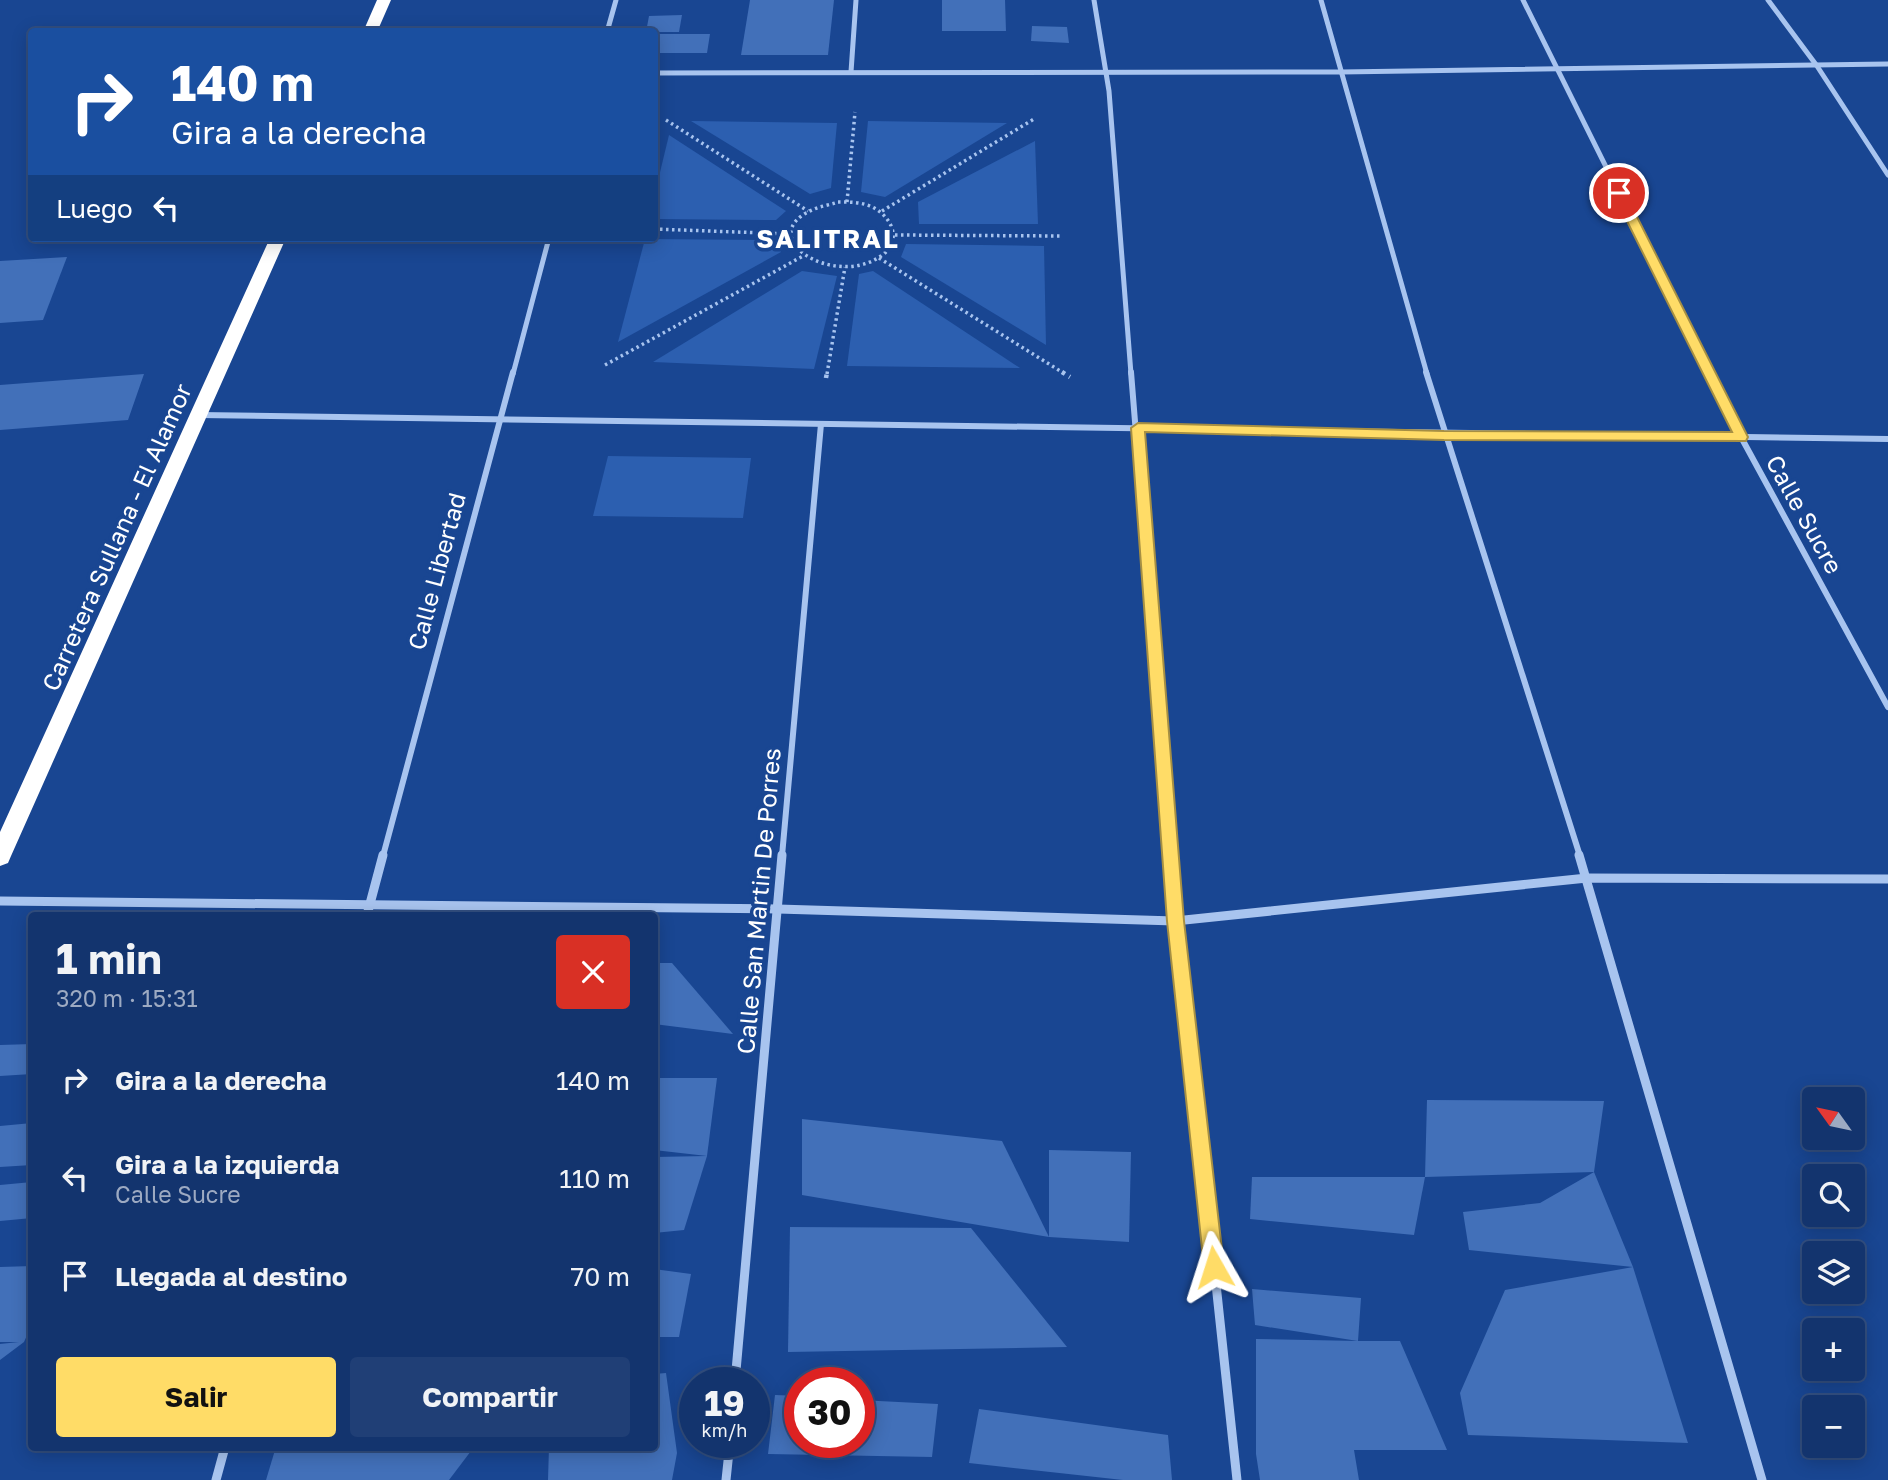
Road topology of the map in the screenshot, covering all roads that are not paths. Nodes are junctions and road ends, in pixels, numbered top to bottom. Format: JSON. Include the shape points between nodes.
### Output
{"nodes":[{"id":1,"x":384,"y":0,"type":"edge"},
{"id":2,"x":616,"y":0,"type":"edge"},
{"id":3,"x":856,"y":0,"type":"edge"},
{"id":4,"x":1094,"y":0,"type":"edge"},
{"id":5,"x":1321,"y":0,"type":"edge"},
{"id":6,"x":1523,"y":0,"type":"edge"},
{"id":7,"x":1768,"y":0,"type":"edge"},
{"id":8,"x":372,"y":28,"type":"edge"},
{"id":9,"x":608,"y":28,"type":"edge"},
{"id":10,"x":1888,"y":64,"type":"edge"},
{"id":11,"x":1816,"y":66,"type":"junction"},
{"id":12,"x":1107,"y":71,"type":"junction"},
{"id":13,"x":1558,"y":71,"type":"junction"},
{"id":14,"x":851,"y":72,"type":"junction"},
{"id":15,"x":1341,"y":72,"type":"junction"},
{"id":16,"x":658,"y":73,"type":"edge"},
{"id":17,"x":1888,"y":175,"type":"edge"},
{"id":18,"x":276,"y":242,"type":"edge"},
{"id":19,"x":548,"y":242,"type":"edge"},
{"id":20,"x":198,"y":415,"type":"junction"},
{"id":21,"x":499,"y":419,"type":"junction"},
{"id":22,"x":821,"y":424,"type":"junction"},
{"id":23,"x":1138,"y":428,"type":"junction"},
{"id":24,"x":1444,"y":435,"type":"junction"},
{"id":25,"x":1741,"y":437,"type":"junction"},
{"id":26,"x":1888,"y":439,"type":"edge"},
{"id":27,"x":1888,"y":706,"type":"edge"},
{"id":28,"x":0,"y":856,"type":"edge"},
{"id":29,"x":1587,"y":878,"type":"junction"},
{"id":30,"x":1888,"y":879,"type":"edge"},
{"id":31,"x":0,"y":901,"type":"edge"},
{"id":32,"x":369,"y":905,"type":"junction"},
{"id":33,"x":778,"y":909,"type":"junction"},
{"id":34,"x":368,"y":912,"type":"edge"},
{"id":35,"x":1175,"y":921,"type":"junction"},
{"id":36,"x":736,"y":1367,"type":"edge"},
{"id":37,"x":224,"y":1451,"type":"edge"},
{"id":38,"x":728,"y":1458,"type":"edge"},
{"id":39,"x":216,"y":1480,"type":"edge"},
{"id":40,"x":726,"y":1480,"type":"edge"},
{"id":41,"x":1237,"y":1480,"type":"edge"},
{"id":42,"x":1762,"y":1480,"type":"edge"}],
"edges":[{"from":1,"to":8,"type":"highway"},
{"from":2,"to":9,"type":"street"},
{"from":3,"to":14,"type":"street"},
{"from":4,"to":12,"type":"street"},
{"from":5,"to":15,"type":"street"},
{"from":6,"to":13,"type":"street","name":"Calle Sucre"},
{"from":7,"to":11,"type":"street"},
{"from":10,"to":11,"type":"street"},
{"from":11,"to":13,"type":"street"},
{"from":11,"to":17,"type":"street"},
{"from":12,"to":14,"type":"street"},
{"from":12,"to":15,"type":"street"},
{"from":12,"to":23,"type":"street"},
{"from":13,"to":15,"type":"street"},
{"from":13,"to":25,"type":"street","name":"Calle Sucre"},
{"from":14,"to":16,"type":"street"},
{"from":15,"to":24,"type":"street"},
{"from":18,"to":20,"type":"highway","name":"Carretera Sullana - El Alamor"},
{"from":19,"to":21,"type":"street","name":"Calle Libertad"},
{"from":20,"to":21,"type":"street"},
{"from":20,"to":28,"type":"highway","name":"Carretera Sullana - El Alamor"},
{"from":21,"to":22,"type":"street"},
{"from":21,"to":32,"type":"street","name":"Calle Libertad"},
{"from":22,"to":23,"type":"street"},
{"from":22,"to":33,"type":"street","name":"Calle San Martin De Porres"},
{"from":23,"to":24,"type":"street"},
{"from":23,"to":35,"type":"street"},
{"from":24,"to":25,"type":"street"},
{"from":24,"to":29,"type":"street"},
{"from":25,"to":26,"type":"street"},
{"from":25,"to":27,"type":"street","name":"Calle Sucre"},
{"from":29,"to":30,"type":"street"},
{"from":29,"to":35,"type":"street"},
{"from":29,"to":42,"type":"street"},
{"from":31,"to":32,"type":"street"},
{"from":32,"to":33,"type":"street"},
{"from":32,"to":34,"type":"street","name":"Calle Libertad"},
{"from":33,"to":35,"type":"street"},
{"from":33,"to":36,"type":"street","name":"Calle San Martin De Porres"},
{"from":35,"to":41,"type":"street"},
{"from":37,"to":39,"type":"street"},
{"from":38,"to":40,"type":"street"}]}
